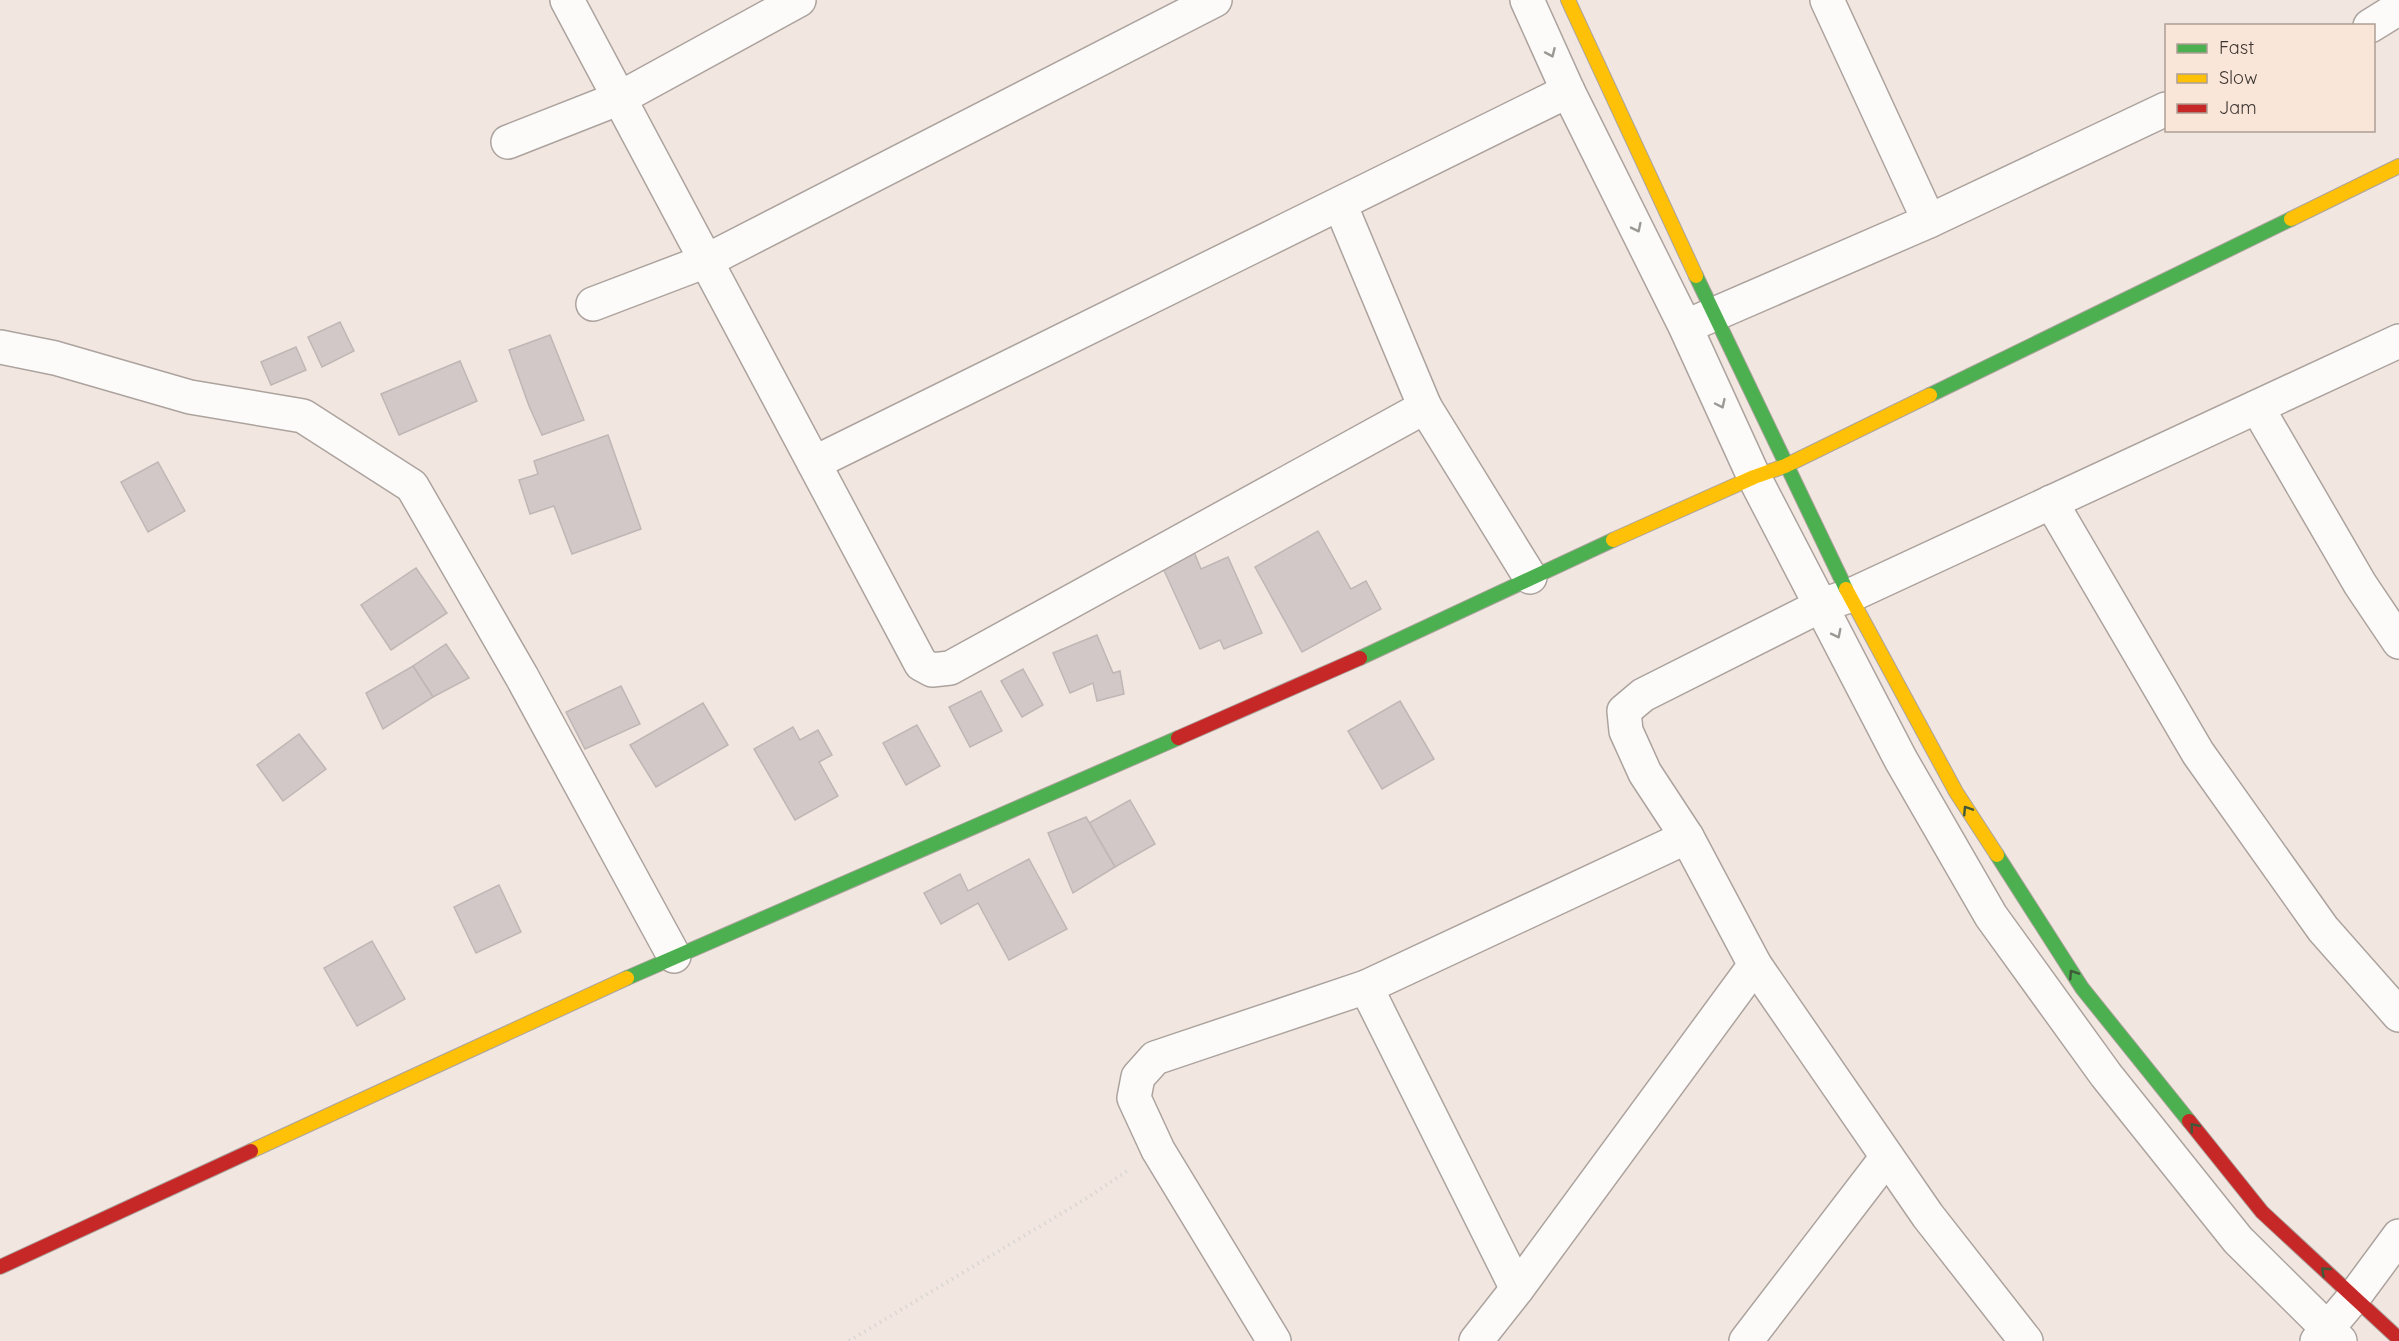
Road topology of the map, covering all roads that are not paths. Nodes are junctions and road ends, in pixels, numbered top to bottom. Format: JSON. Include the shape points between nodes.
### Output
{"nodes":[{"id":1,"x":567,"y":0,"type":"edge"},
{"id":2,"x":799,"y":0,"type":"edge"},
{"id":3,"x":1215,"y":0,"type":"edge"},
{"id":4,"x":1527,"y":0,"type":"edge"},
{"id":5,"x":1568,"y":0,"type":"edge"},
{"id":6,"x":1827,"y":0,"type":"edge"},
{"id":7,"x":2399,"y":8,"type":"edge"},
{"id":8,"x":2373,"y":24,"type":"edge"},
{"id":9,"x":1568,"y":91,"type":"junction"},
{"id":10,"x":620,"y":98,"type":"junction"},
{"id":11,"x":2165,"y":109,"type":"edge"},
{"id":12,"x":508,"y":142,"type":"dead end"},
{"id":13,"x":2399,"y":166,"type":"edge"},
{"id":14,"x":1340,"y":204,"type":"junction"},
{"id":15,"x":1929,"y":221,"type":"junction"},
{"id":16,"x":706,"y":261,"type":"junction"},
{"id":17,"x":593,"y":304,"type":"dead end"},
{"id":18,"x":1700,"y":321,"type":"junction"},
{"id":19,"x":2399,"y":341,"type":"edge"},
{"id":20,"x":0,"y":347,"type":"edge"},
{"id":21,"x":1425,"y":407,"type":"junction"},
{"id":22,"x":2257,"y":407,"type":"junction"},
{"id":23,"x":814,"y":463,"type":"junction"},
{"id":24,"x":1785,"y":466,"type":"junction"},
{"id":25,"x":1754,"y":477,"type":"junction"},
{"id":26,"x":2051,"y":502,"type":"junction"},
{"id":27,"x":1530,"y":577,"type":"junction"},
{"id":28,"x":1836,"y":600,"type":"junction"},
{"id":29,"x":2399,"y":642,"type":"edge"},
{"id":30,"x":1687,"y":837,"type":"junction"},
{"id":31,"x":674,"y":956,"type":"junction"},
{"id":32,"x":1755,"y":965,"type":"junction"},
{"id":33,"x":1366,"y":987,"type":"junction"},
{"id":34,"x":2399,"y":1015,"type":"edge"},
{"id":35,"x":1887,"y":1157,"type":"junction"},
{"id":36,"x":2399,"y":1236,"type":"edge"},
{"id":37,"x":0,"y":1267,"type":"edge"},
{"id":38,"x":1517,"y":1289,"type":"junction"},
{"id":39,"x":2354,"y":1297,"type":"junction"},
{"id":40,"x":2328,"y":1337,"type":"edge"},
{"id":41,"x":2399,"y":1339,"type":"edge"},
{"id":42,"x":1274,"y":1341,"type":"edge"},
{"id":43,"x":1476,"y":1341,"type":"edge"},
{"id":44,"x":1746,"y":1341,"type":"edge"},
{"id":45,"x":2026,"y":1341,"type":"edge"}],
"edges":[{"from":1,"to":10,"type":"street"},
{"from":2,"to":10,"type":"street"},
{"from":3,"to":16,"type":"street"},
{"from":4,"to":9,"type":"street","one_way":true},
{"from":5,"to":18,"type":"street"},
{"from":6,"to":15,"type":"street"},
{"from":7,"to":8,"type":"street"},
{"from":9,"to":14,"type":"street"},
{"from":9,"to":18,"type":"street","one_way":true},
{"from":10,"to":12,"type":"street"},
{"from":10,"to":16,"type":"street"},
{"from":11,"to":15,"type":"street"},
{"from":13,"to":24,"type":"street"},
{"from":14,"to":21,"type":"street"},
{"from":14,"to":23,"type":"street"},
{"from":15,"to":18,"type":"street"},
{"from":16,"to":17,"type":"street"},
{"from":16,"to":23,"type":"street"},
{"from":18,"to":24,"type":"street"},
{"from":18,"to":25,"type":"street","one_way":true},
{"from":19,"to":22,"type":"street"},
{"from":20,"to":31,"type":"street","via":[[55,358],[190,397],[303,416],[412,486],[522,677]]},
{"from":21,"to":23,"type":"street","via":[[950,668],[932,670],[921,664]]},
{"from":21,"to":27,"type":"street"},
{"from":22,"to":26,"type":"street"},
{"from":22,"to":29,"type":"street","via":[[2360,584]]},
{"from":24,"to":25,"type":"street"},
{"from":24,"to":28,"type":"street"},
{"from":25,"to":27,"type":"street"},
{"from":25,"to":28,"type":"street"},
{"from":26,"to":28,"type":"street"},
{"from":26,"to":34,"type":"street","via":[[2198,753],[2323,929]]},
{"from":27,"to":31,"type":"street","via":[[1314,680]]},
{"from":28,"to":30,"type":"street","via":[[1643,695],[1624,711],[1626,731],[1645,773]]},
{"from":39,"to":28,"type":"street","one_way":true,"via":[[2262,1212],[2082,988]]},
{"from":28,"to":40,"type":"street","one_way":true,"via":[[1901,760],[1991,916],[2106,1075],[2238,1240]]},
{"from":30,"to":32,"type":"street"},
{"from":30,"to":33,"type":"street"},
{"from":31,"to":37,"type":"street"},
{"from":32,"to":35,"type":"street"},
{"from":32,"to":38,"type":"street"},
{"from":33,"to":38,"type":"street"},
{"from":33,"to":42,"type":"street","via":[[1155,1058],[1138,1077],[1134,1098],[1158,1150]]},
{"from":35,"to":44,"type":"street"},
{"from":35,"to":45,"type":"street"},
{"from":36,"to":39,"type":"street"},
{"from":38,"to":43,"type":"street"},
{"from":39,"to":40,"type":"street"},
{"from":39,"to":41,"type":"street"}]}
